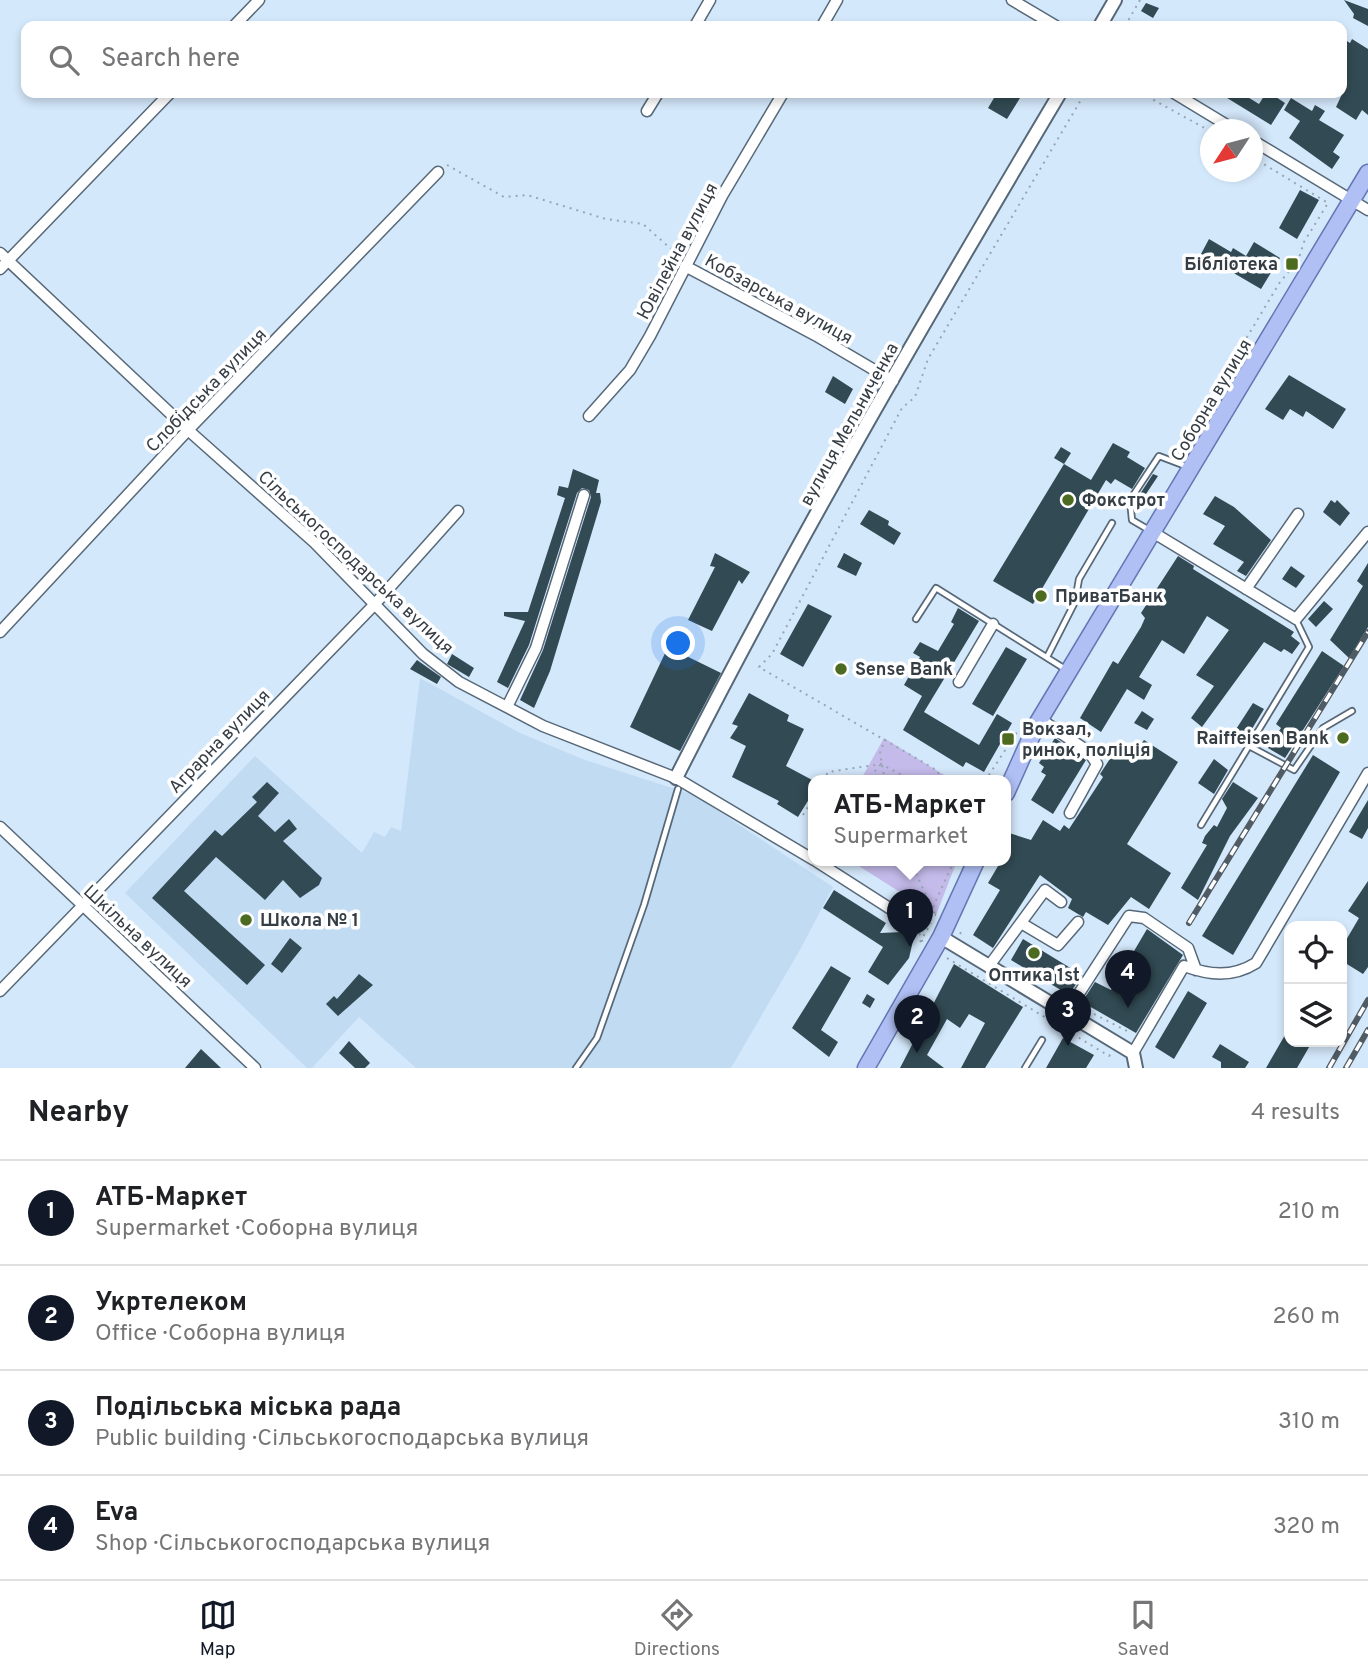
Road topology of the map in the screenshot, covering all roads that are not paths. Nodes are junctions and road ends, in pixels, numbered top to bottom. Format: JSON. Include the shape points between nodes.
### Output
{"nodes":[{"id":1,"x":259,"y":0,"type":"edge"},
{"id":2,"x":710,"y":0,"type":"edge"},
{"id":3,"x":837,"y":0,"type":"edge"},
{"id":4,"x":1012,"y":0,"type":"edge"},
{"id":5,"x":1115,"y":0,"type":"edge"},
{"id":6,"x":239,"y":21,"type":"edge"},
{"id":7,"x":698,"y":21,"type":"edge"},
{"id":8,"x":825,"y":21,"type":"edge"},
{"id":9,"x":1048,"y":21,"type":"edge"},
{"id":10,"x":1103,"y":21,"type":"edge"},
{"id":11,"x":165,"y":98,"type":"edge"},
{"id":12,"x":654,"y":98,"type":"edge"},
{"id":13,"x":780,"y":98,"type":"edge"},
{"id":14,"x":1057,"y":98,"type":"edge"},
{"id":15,"x":1182,"y":98,"type":"edge"},
{"id":16,"x":647,"y":111,"type":"dead end"},
{"id":17,"x":1217,"y":119,"type":"edge"},
{"id":18,"x":1263,"y":147,"type":"edge"},
{"id":19,"x":438,"y":172,"type":"road end"},
{"id":20,"x":1368,"y":173,"type":"edge"},
{"id":21,"x":1352,"y":200,"type":"junction"},
{"id":22,"x":1368,"y":210,"type":"edge"},
{"id":23,"x":3,"y":261,"type":"edge"},
{"id":24,"x":685,"y":266,"type":"junction"},
{"id":25,"x":893,"y":381,"type":"junction"},
{"id":26,"x":589,"y":416,"type":"dead end"},
{"id":27,"x":188,"y":430,"type":"junction"},
{"id":28,"x":1192,"y":469,"type":"junction"},
{"id":29,"x":584,"y":495,"type":"dead end"},
{"id":30,"x":458,"y":511,"type":"dead end"},
{"id":31,"x":1298,"y":514,"type":"dead end"},
{"id":32,"x":1112,"y":523,"type":"dead end"},
{"id":33,"x":1368,"y":532,"type":"edge"},
{"id":34,"x":1154,"y":533,"type":"junction"},
{"id":35,"x":1247,"y":589,"type":"junction"},
{"id":36,"x":374,"y":605,"type":"junction"},
{"id":37,"x":916,"y":619,"type":"dead end"},
{"id":38,"x":1296,"y":619,"type":"junction"},
{"id":39,"x":993,"y":624,"type":"junction"},
{"id":40,"x":0,"y":632,"type":"edge"},
{"id":41,"x":1047,"y":657,"type":"junction"},
{"id":42,"x":1069,"y":671,"type":"junction"},
{"id":43,"x":959,"y":682,"type":"dead end"},
{"id":44,"x":507,"y":707,"type":"junction"},
{"id":45,"x":1352,"y":711,"type":"dead end"},
{"id":46,"x":1040,"y":719,"type":"junction"},
{"id":47,"x":1249,"y":746,"type":"junction"},
{"id":48,"x":1368,"y":773,"type":"edge"},
{"id":49,"x":1011,"y":782,"type":"edge"},
{"id":50,"x":677,"y":783,"type":"junction"},
{"id":51,"x":1070,"y":813,"type":"dead end"},
{"id":52,"x":1201,"y":825,"type":"dead end"},
{"id":53,"x":0,"y":827,"type":"edge"},
{"id":54,"x":808,"y":856,"type":"edge"},
{"id":55,"x":824,"y":866,"type":"edge"},
{"id":56,"x":974,"y":866,"type":"edge"},
{"id":57,"x":1061,"y":902,"type":"dead end"},
{"id":58,"x":82,"y":905,"type":"junction"},
{"id":59,"x":897,"y":913,"type":"road end"},
{"id":60,"x":1078,"y":922,"type":"dead end"},
{"id":61,"x":1021,"y":923,"type":"junction"},
{"id":62,"x":932,"y":943,"type":"junction"},
{"id":63,"x":989,"y":965,"type":"junction"},
{"id":64,"x":1196,"y":971,"type":"junction"},
{"id":65,"x":0,"y":991,"type":"edge"},
{"id":66,"x":1066,"y":1012,"type":"junction"},
{"id":67,"x":1042,"y":1040,"type":"dead end"},
{"id":68,"x":1133,"y":1053,"type":"junction"},
{"id":69,"x":255,"y":1068,"type":"edge"},
{"id":70,"x":576,"y":1068,"type":"edge"},
{"id":71,"x":866,"y":1068,"type":"edge"},
{"id":72,"x":1025,"y":1068,"type":"edge"},
{"id":73,"x":1136,"y":1068,"type":"edge"}],
"edges":[{"from":1,"to":6,"type":"street"},
{"from":2,"to":7,"type":"street"},
{"from":3,"to":8,"type":"street"},
{"from":4,"to":9,"type":"street"},
{"from":5,"to":10,"type":"street"},
{"from":11,"to":23,"type":"street"},
{"from":12,"to":16,"type":"street"},
{"from":13,"to":24,"type":"street","name":"Ювілейна вулиця"},
{"from":14,"to":25,"type":"street","name":"вулиця Мельниченка"},
{"from":15,"to":17,"type":"street"},
{"from":18,"to":21,"type":"street"},
{"from":19,"to":27,"type":"street","name":"Слобідська вулиця"},
{"from":20,"to":21,"type":"main road","name":"Соборна вулиця"},
{"from":21,"to":22,"type":"street"},
{"from":21,"to":28,"type":"main road","name":"Соборна вулиця"},
{"from":23,"to":27,"type":"street","name":"Сільськогосподарська вулиця"},
{"from":24,"to":25,"type":"street","name":"Кобзарська вулиця"},
{"from":24,"to":26,"type":"street","name":"Ювілейна вулиця","via":[[629,370]]},
{"from":25,"to":50,"type":"street","name":"вулиця Мельниченка"},
{"from":27,"to":36,"type":"street","name":"Сільськогосподарська вулиця","via":[[315,543]]},
{"from":27,"to":40,"type":"street","name":"Слобідська вулиця"},
{"from":28,"to":34,"type":"main road","name":"Соборна вулиця"},
{"from":28,"to":34,"type":"lane","via":[[1159,456],[1130,500],[1132,520]]},
{"from":29,"to":44,"type":"street","via":[[536,648]]},
{"from":30,"to":36,"type":"street","name":"Аграрна вулиця"},
{"from":31,"to":35,"type":"street"},
{"from":32,"to":41,"type":"lane","via":[[1079,579],[1076,602]]},
{"from":33,"to":38,"type":"street"},
{"from":34,"to":35,"type":"street"},
{"from":34,"to":42,"type":"main road","name":"Соборна вулиця"},
{"from":35,"to":38,"type":"street"},
{"from":36,"to":44,"type":"street","name":"Сільськогосподарська вулиця","via":[[450,675]]},
{"from":36,"to":58,"type":"street","name":"Аграрна вулиця"},
{"from":37,"to":39,"type":"lane","via":[[936,588]]},
{"from":38,"to":47,"type":"lane","via":[[1309,647]]},
{"from":39,"to":41,"type":"lane"},
{"from":39,"to":43,"type":"street"},
{"from":41,"to":42,"type":"lane"},
{"from":42,"to":46,"type":"main road","name":"Соборна вулиця"},
{"from":44,"to":50,"type":"street","name":"Сільськогосподарська вулиця"},
{"from":45,"to":47,"type":"lane","via":[[1323,728],[1294,770]]},
{"from":46,"to":49,"type":"main road","name":"Соборна вулиця"},
{"from":46,"to":51,"type":"street","via":[[1089,752],[1097,764]]},
{"from":47,"to":52,"type":"lane"},
{"from":48,"to":64,"type":"street","via":[[1256,963],[1242,972],[1222,975]]},
{"from":50,"to":54,"type":"street","name":"Сільськогосподарська вулиця"},
{"from":50,"to":70,"type":"lane","via":[[644,905],[597,1038]]},
{"from":53,"to":58,"type":"street","name":"Шкільна вулиця"},
{"from":55,"to":59,"type":"street","name":"Сільськогосподарська вулиця"},
{"from":56,"to":62,"type":"main road","via":[[949,922]]},
{"from":57,"to":61,"type":"street","via":[[1045,890]]},
{"from":58,"to":65,"type":"street","name":"Аграрна вулиця"},
{"from":58,"to":69,"type":"street","name":"Шкільна вулиця"},
{"from":60,"to":61,"type":"street","via":[[1058,946]]},
{"from":61,"to":63,"type":"street"},
{"from":62,"to":63,"type":"street"},
{"from":62,"to":71,"type":"main road"},
{"from":63,"to":66,"type":"street"},
{"from":64,"to":66,"type":"street","via":[[1188,948],[1144,918],[1129,916]]},
{"from":64,"to":68,"type":"street","via":[[1184,966]]},
{"from":66,"to":68,"type":"street"},
{"from":67,"to":72,"type":"lane"},
{"from":68,"to":73,"type":"street"}]}
